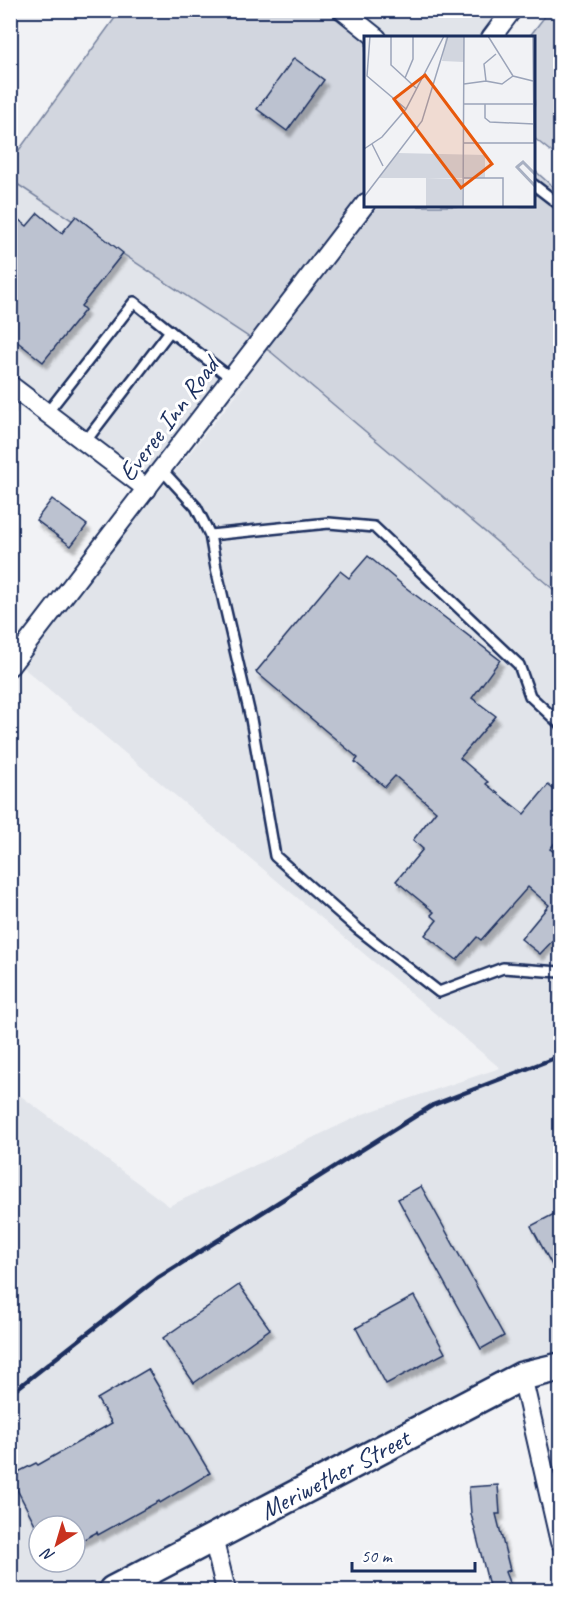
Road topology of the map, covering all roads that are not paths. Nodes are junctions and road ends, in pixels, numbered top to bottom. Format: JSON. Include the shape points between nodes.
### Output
{"nodes":[{"id":1,"x":342,"y":10,"type":"edge"},
{"id":2,"x":512,"y":10,"type":"edge"},
{"id":3,"x":374,"y":36,"type":"edge"},
{"id":4,"x":492,"y":36,"type":"edge"},
{"id":5,"x":535,"y":186,"type":"edge"},
{"id":6,"x":561,"y":205,"type":"edge"},
{"id":7,"x":364,"y":206,"type":"edge"},
{"id":8,"x":170,"y":331,"type":"junction"},
{"id":9,"x":231,"y":378,"type":"junction"},
{"id":10,"x":10,"y":385,"type":"edge"},
{"id":11,"x":47,"y":413,"type":"junction"},
{"id":12,"x":85,"y":442,"type":"junction"},
{"id":13,"x":162,"y":470,"type":"junction"},
{"id":14,"x":147,"y":489,"type":"junction"},
{"id":15,"x":210,"y":535,"type":"junction"},
{"id":16,"x":10,"y":666,"type":"edge"},
{"id":17,"x":561,"y":724,"type":"edge"},
{"id":18,"x":561,"y":972,"type":"edge"},
{"id":19,"x":561,"y":1367,"type":"edge"},
{"id":20,"x":522,"y":1376,"type":"junction"},
{"id":21,"x":213,"y":1538,"type":"junction"},
{"id":22,"x":561,"y":1542,"type":"edge"},
{"id":23,"x":113,"y":1590,"type":"edge"},
{"id":24,"x":226,"y":1590,"type":"edge"}],
"edges":[{"from":1,"to":3,"type":"street"},
{"from":2,"to":4,"type":"street"},
{"from":5,"to":6,"type":"lane"},
{"from":7,"to":9,"type":"street","name":"Everee Inn Road"},
{"from":8,"to":9,"type":"lane"},
{"from":8,"to":11,"type":"lane","via":[[134,302]]},
{"from":8,"to":12,"type":"lane"},
{"from":9,"to":13,"type":"street","name":"Everee Inn Road"},
{"from":10,"to":11,"type":"street"},
{"from":11,"to":12,"type":"street"},
{"from":12,"to":14,"type":"street"},
{"from":13,"to":14,"type":"street","name":"Everee Inn Road"},
{"from":13,"to":15,"type":"lane","via":[[196,507]]},
{"from":14,"to":16,"type":"street","name":"Everee Inn Road"},
{"from":15,"to":17,"type":"lane","via":[[329,523],[374,527],[519,665],[530,696]]},
{"from":15,"to":18,"type":"lane","via":[[252,719],[275,856],[358,929],[439,992],[503,968]]},
{"from":19,"to":20,"type":"street","name":"Meriwether Street"},
{"from":20,"to":21,"type":"street","name":"Meriwether Street"},
{"from":20,"to":22,"type":"street"},
{"from":21,"to":23,"type":"street","name":"Meriwether Street"},
{"from":21,"to":24,"type":"street"}]}
